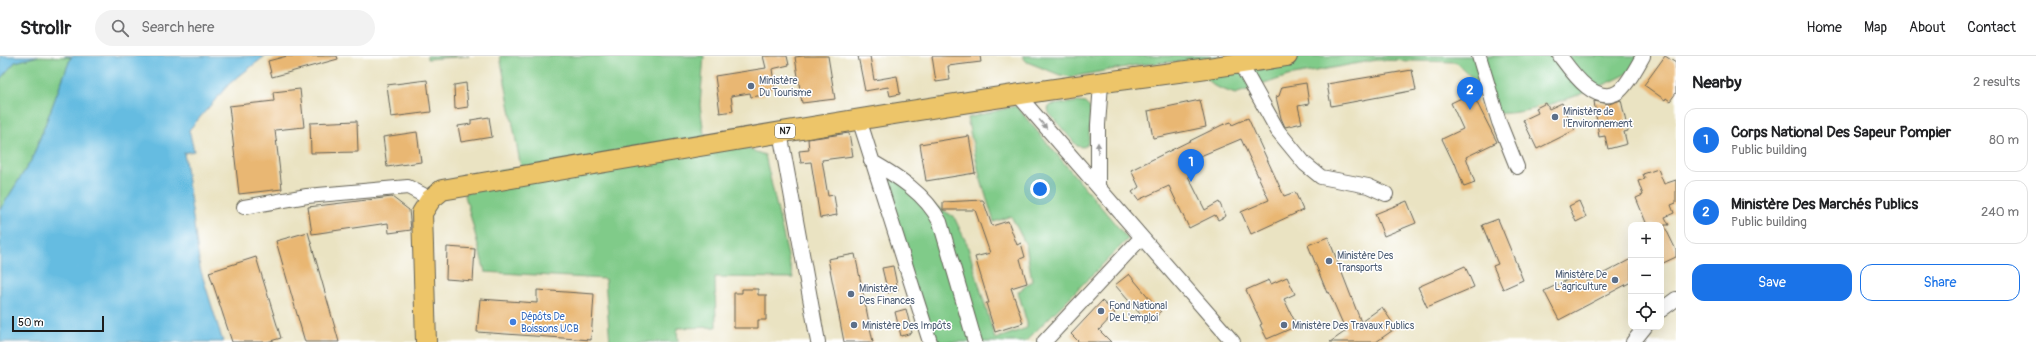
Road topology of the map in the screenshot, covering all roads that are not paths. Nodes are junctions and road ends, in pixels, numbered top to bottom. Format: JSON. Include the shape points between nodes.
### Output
{"nodes":[{"id":1,"x":1287,"y":56,"type":"edge"},
{"id":2,"x":1479,"y":56,"type":"edge"},
{"id":3,"x":1560,"y":56,"type":"edge"},
{"id":4,"x":1643,"y":56,"type":"edge"},
{"id":5,"x":1240,"y":63,"type":"junction"},
{"id":6,"x":1101,"y":84,"type":"junction"},
{"id":7,"x":1017,"y":94,"type":"junction"},
{"id":8,"x":859,"y":120,"type":"junction"},
{"id":9,"x":780,"y":132,"type":"junction"},
{"id":10,"x":871,"y":161,"type":"junction"},
{"id":11,"x":1517,"y":167,"type":"dead end"},
{"id":12,"x":1098,"y":187,"type":"junction"},
{"id":13,"x":1386,"y":194,"type":"dead end"},
{"id":14,"x":431,"y":199,"type":"junction"},
{"id":15,"x":244,"y":207,"type":"dead end"},
{"id":16,"x":1141,"y":238,"type":"junction"},
{"id":17,"x":1676,"y":299,"type":"edge"},
{"id":18,"x":1664,"y":308,"type":"edge"},
{"id":19,"x":1643,"y":330,"type":"edge"},
{"id":20,"x":426,"y":342,"type":"edge"},
{"id":21,"x":818,"y":342,"type":"edge"},
{"id":22,"x":930,"y":342,"type":"edge"},
{"id":23,"x":976,"y":342,"type":"edge"},
{"id":24,"x":1044,"y":342,"type":"edge"},
{"id":25,"x":1233,"y":342,"type":"edge"},
{"id":26,"x":1633,"y":342,"type":"edge"}],
"edges":[{"from":1,"to":5,"type":"highway","number":"N7"},
{"from":2,"to":11,"type":"street","via":[[1499,122]]},
{"from":3,"to":4,"type":"street","via":[[1592,92],[1607,95],[1619,92]]},
{"from":5,"to":6,"type":"highway","number":"N7"},
{"from":5,"to":13,"type":"street","via":[[1278,131],[1305,164],[1321,177],[1368,186]]},
{"from":6,"to":7,"type":"highway","number":"N7"},
{"from":12,"to":6,"type":"street","one_way":true},
{"from":7,"to":8,"type":"highway","number":"N7"},
{"from":7,"to":12,"type":"street","one_way":true},
{"from":8,"to":9,"type":"highway","number":"N7"},
{"from":8,"to":10,"type":"street"},
{"from":9,"to":14,"type":"highway","number":"N7","via":[[442,190]]},
{"from":9,"to":21,"type":"street"},
{"from":10,"to":22,"type":"street"},
{"from":10,"to":23,"type":"street","via":[[896,176],[921,196],[936,213]]},
{"from":12,"to":16,"type":"street"},
{"from":14,"to":15,"type":"street","via":[[408,187],[307,196]]},
{"from":14,"to":20,"type":"highway","via":[[422,213]]},
{"from":16,"to":24,"type":"street"},
{"from":16,"to":25,"type":"street"},
{"from":17,"to":18,"type":"street"},
{"from":19,"to":26,"type":"street"}]}
